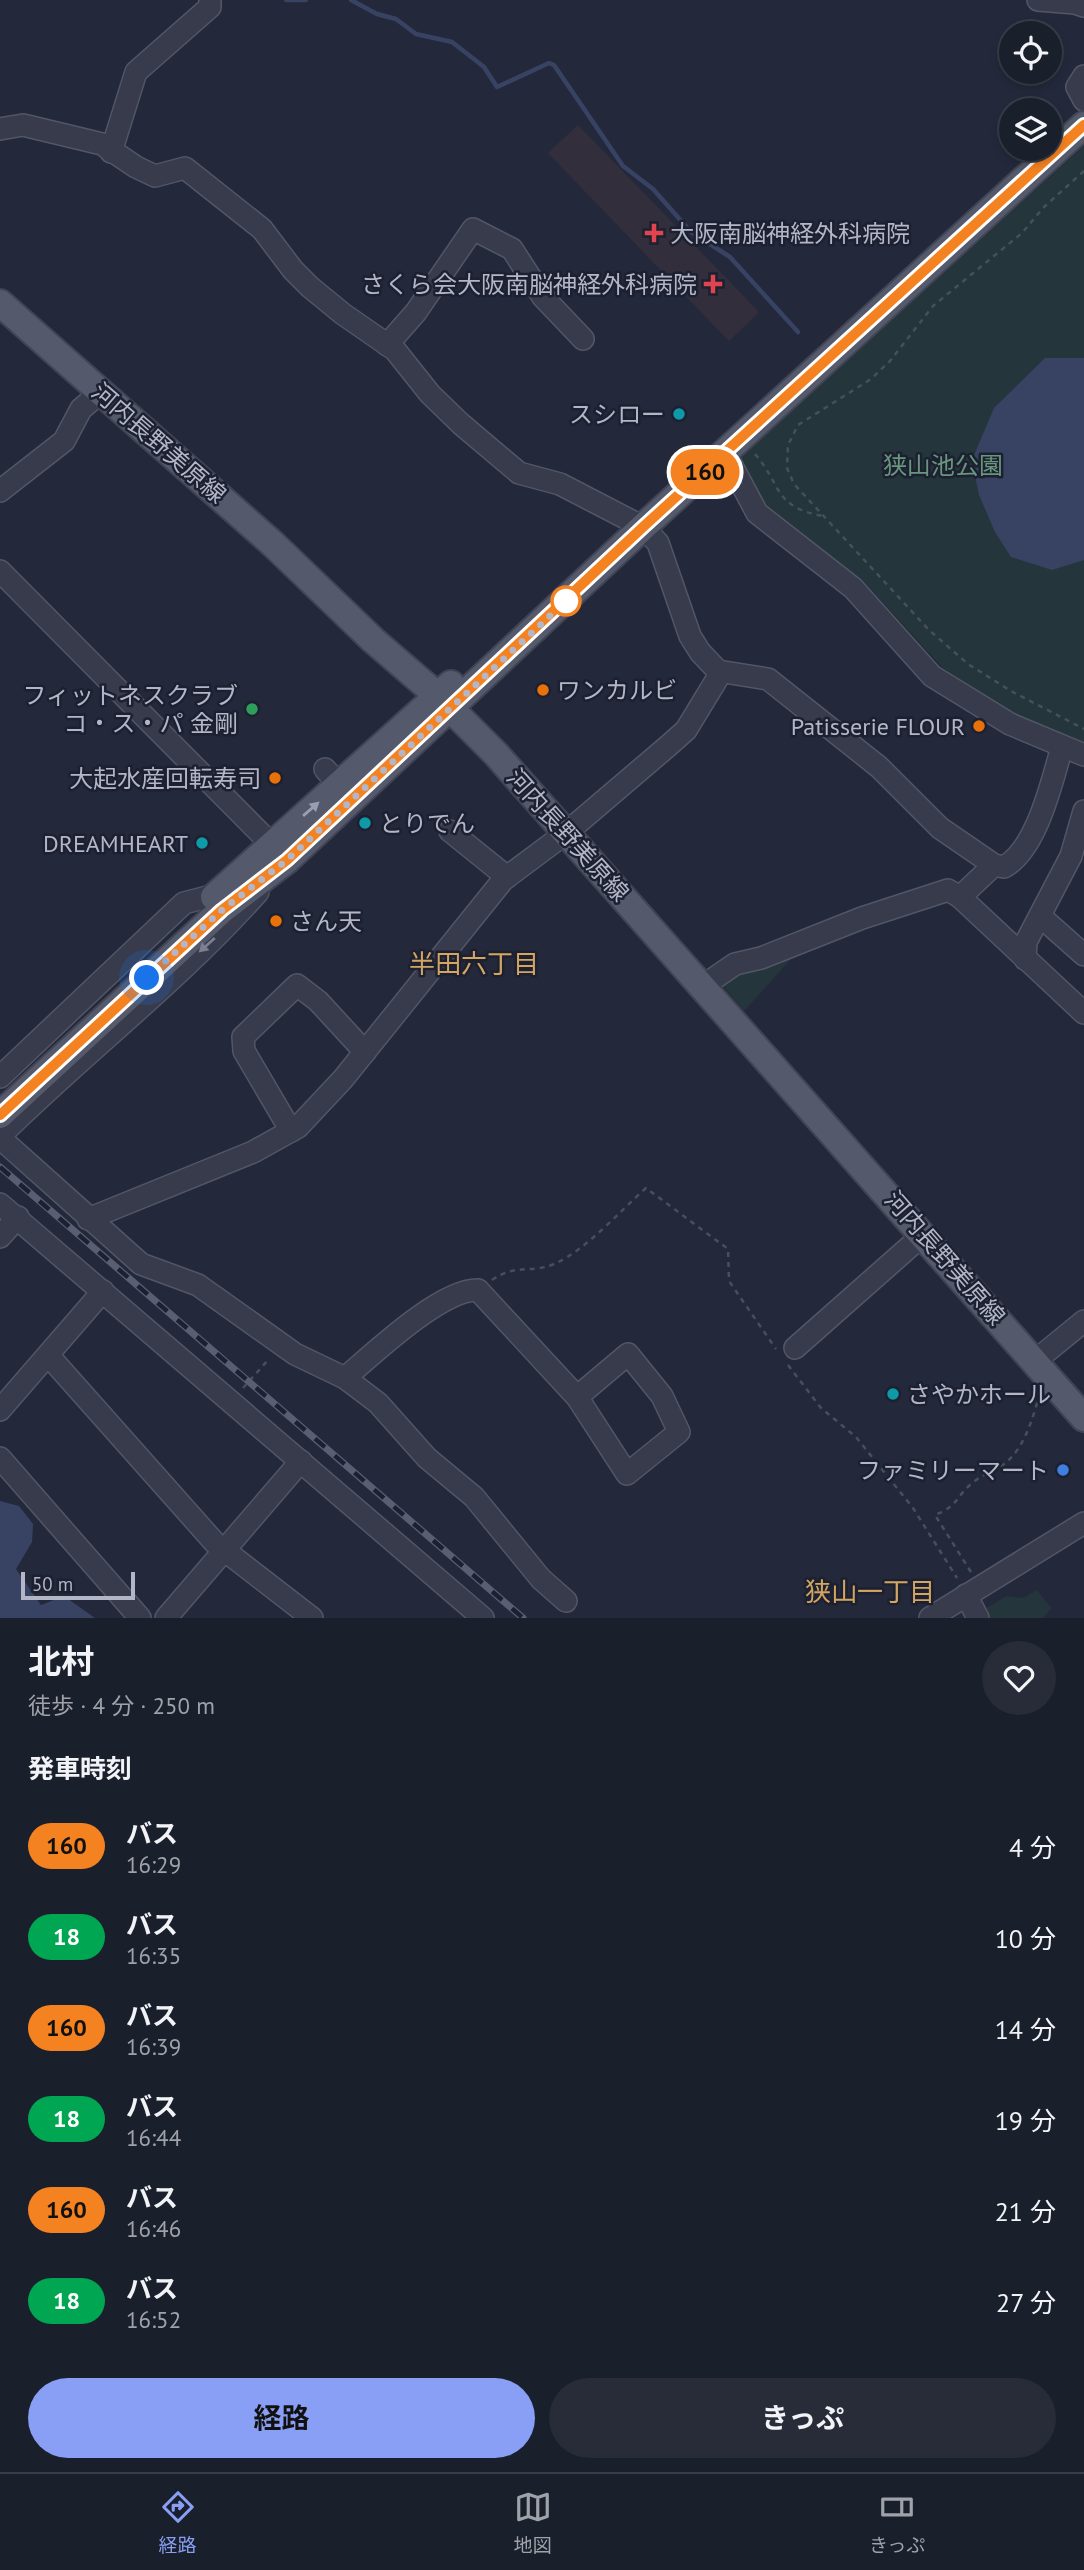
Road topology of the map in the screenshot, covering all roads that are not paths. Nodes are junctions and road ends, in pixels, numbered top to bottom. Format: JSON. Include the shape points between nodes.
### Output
{"nodes":[{"id":1,"x":210,"y":0,"type":"edge"},
{"id":2,"x":1038,"y":0,"type":"edge"},
{"id":3,"x":1084,"y":6,"type":"edge"},
{"id":4,"x":1084,"y":76,"type":"edge"},
{"id":5,"x":1084,"y":103,"type":"edge"},
{"id":6,"x":1062,"y":124,"type":"edge"},
{"id":7,"x":1084,"y":125,"type":"edge"},
{"id":8,"x":0,"y":129,"type":"edge"},
{"id":9,"x":111,"y":152,"type":"junction"},
{"id":10,"x":1023,"y":161,"type":"edge"},
{"id":11,"x":0,"y":303,"type":"edge"},
{"id":12,"x":583,"y":339,"type":"dead end"},
{"id":13,"x":387,"y":345,"type":"junction"},
{"id":14,"x":102,"y":392,"type":"junction"},
{"id":15,"x":725,"y":453,"type":"junction"},
{"id":16,"x":0,"y":491,"type":"edge"},
{"id":17,"x":636,"y":523,"type":"junction"},
{"id":18,"x":0,"y":571,"type":"edge"},
{"id":19,"x":718,"y":671,"type":"junction"},
{"id":20,"x":445,"y":703,"type":"junction"},
{"id":21,"x":1062,"y":747,"type":"junction"},
{"id":22,"x":1084,"y":755,"type":"edge"},
{"id":23,"x":1081,"y":819,"type":"edge"},
{"id":24,"x":450,"y":831,"type":"dead end"},
{"id":25,"x":566,"y":833,"type":"junction"},
{"id":26,"x":279,"y":852,"type":"junction"},
{"id":27,"x":1076,"y":863,"type":"edge"},
{"id":28,"x":993,"y":865,"type":"junction"},
{"id":29,"x":507,"y":877,"type":"junction"},
{"id":30,"x":215,"y":895,"type":"junction"},
{"id":31,"x":960,"y":897,"type":"junction"},
{"id":32,"x":1040,"y":916,"type":"junction"},
{"id":33,"x":1084,"y":955,"type":"edge"},
{"id":34,"x":1025,"y":959,"type":"junction"},
{"id":35,"x":703,"y":986,"type":"junction"},
{"id":36,"x":1084,"y":1013,"type":"edge"},
{"id":37,"x":66,"y":1041,"type":"junction"},
{"id":38,"x":365,"y":1052,"type":"junction"},
{"id":39,"x":0,"y":1077,"type":"edge"},
{"id":40,"x":0,"y":1092,"type":"edge"},
{"id":41,"x":0,"y":1115,"type":"edge"},
{"id":42,"x":291,"y":1131,"type":"junction"},
{"id":43,"x":0,"y":1137,"type":"edge"},
{"id":44,"x":0,"y":1204,"type":"edge"},
{"id":45,"x":18,"y":1217,"type":"junction"},
{"id":46,"x":88,"y":1219,"type":"junction"},
{"id":47,"x":924,"y":1234,"type":"junction"},
{"id":48,"x":0,"y":1237,"type":"edge"},
{"id":49,"x":103,"y":1291,"type":"junction"},
{"id":50,"x":1084,"y":1321,"type":"edge"},
{"id":51,"x":795,"y":1348,"type":"dead end"},
{"id":52,"x":48,"y":1355,"type":"junction"},
{"id":53,"x":1035,"y":1361,"type":"junction"},
{"id":54,"x":345,"y":1378,"type":"junction"},
{"id":55,"x":577,"y":1397,"type":"junction"},
{"id":56,"x":0,"y":1410,"type":"edge"},
{"id":57,"x":1084,"y":1418,"type":"edge"},
{"id":58,"x":0,"y":1458,"type":"edge"},
{"id":59,"x":301,"y":1461,"type":"junction"},
{"id":60,"x":1084,"y":1523,"type":"edge"},
{"id":61,"x":225,"y":1550,"type":"junction"},
{"id":62,"x":973,"y":1591,"type":"junction"},
{"id":63,"x":566,"y":1601,"type":"dead end"},
{"id":64,"x":140,"y":1618,"type":"edge"},
{"id":65,"x":166,"y":1618,"type":"edge"},
{"id":66,"x":312,"y":1618,"type":"edge"},
{"id":67,"x":483,"y":1618,"type":"edge"},
{"id":68,"x":930,"y":1618,"type":"edge"},
{"id":69,"x":978,"y":1618,"type":"edge"}],
"edges":[{"from":1,"to":9,"type":"street","via":[[210,8],[136,72]]},
{"from":2,"to":3,"type":"street"},
{"from":4,"to":5,"type":"street","via":[[1077,88]]},
{"from":5,"to":6,"type":"main road"},
{"from":7,"to":15,"type":"main road"},
{"from":8,"to":9,"type":"street","via":[[23,125],[102,144]]},
{"from":9,"to":13,"type":"street","via":[[155,176],[185,167],[262,229],[310,287]]},
{"from":10,"to":17,"type":"main road"},
{"from":11,"to":14,"type":"main road","name":"河内長野美原線"},
{"from":12,"to":13,"type":"street","via":[[543,297],[512,249],[473,229],[416,312]]},
{"from":13,"to":17,"type":"street","via":[[461,424],[519,472],[560,484]]},
{"from":14,"to":16,"type":"street","via":[[81,409],[64,440]]},
{"from":14,"to":20,"type":"main road","name":"河内長野美原線"},
{"from":15,"to":17,"type":"main road"},
{"from":15,"to":21,"type":"street","via":[[757,513],[853,588],[932,676],[1010,724]]},
{"from":17,"to":19,"type":"street","via":[[658,543],[690,635]]},
{"from":17,"to":20,"type":"main road"},
{"from":18,"to":26,"type":"street"},
{"from":19,"to":25,"type":"street","via":[[686,730]]},
{"from":19,"to":28,"type":"street","via":[[768,679],[879,767],[940,828]]},
{"from":20,"to":25,"type":"main road","name":"河内長野美原線"},
{"from":20,"to":26,"type":"main road"},
{"from":26,"to":20,"type":"main road","one_way":true,"via":[[332,777]]},
{"from":21,"to":22,"type":"street"},
{"from":21,"to":28,"type":"street","via":[[1036,825],[1013,863]]},
{"from":23,"to":27,"type":"street"},
{"from":24,"to":29,"type":"street"},
{"from":25,"to":29,"type":"street"},
{"from":25,"to":35,"type":"main road","name":"河内長野美原線"},
{"from":26,"to":30,"type":"main road"},
{"from":26,"to":37,"type":"main road","via":[[222,910]]},
{"from":26,"to":43,"type":"street","one_way":true,"via":[[226,928],[51,1085]]},
{"from":27,"to":32,"type":"street"},
{"from":28,"to":31,"type":"street"},
{"from":29,"to":38,"type":"street"},
{"from":30,"to":37,"type":"main road"},
{"from":30,"to":39,"type":"street","via":[[184,903]]},
{"from":31,"to":34,"type":"street"},
{"from":31,"to":35,"type":"street","via":[[948,890],[862,918],[735,964]]},
{"from":32,"to":33,"type":"street"},
{"from":32,"to":34,"type":"street","via":[[1026,942]]},
{"from":34,"to":36,"type":"street"},
{"from":35,"to":47,"type":"main road","name":"河内長野美原線"},
{"from":37,"to":40,"type":"main road"},
{"from":37,"to":41,"type":"main road"},
{"from":38,"to":42,"type":"street"},
{"from":38,"to":42,"type":"street","via":[[297,985],[243,1037],[244,1051]]},
{"from":42,"to":46,"type":"street","via":[[253,1152]]},
{"from":43,"to":46,"type":"street"},
{"from":44,"to":45,"type":"street"},
{"from":45,"to":48,"type":"street"},
{"from":45,"to":49,"type":"street"},
{"from":46,"to":54,"type":"street","via":[[141,1264],[198,1285],[281,1344]]},
{"from":47,"to":51,"type":"street"},
{"from":47,"to":53,"type":"main road","name":"河内長野美原線"},
{"from":49,"to":52,"type":"street"},
{"from":49,"to":59,"type":"street"},
{"from":50,"to":53,"type":"street"},
{"from":52,"to":56,"type":"street"},
{"from":52,"to":61,"type":"street"},
{"from":53,"to":57,"type":"main road","name":"河内長野美原線"},
{"from":54,"to":55,"type":"street","via":[[431,1307],[467,1289],[478,1290]]},
{"from":54,"to":63,"type":"street","via":[[474,1497]]},
{"from":55,"to":55,"type":"street","via":[[627,1474],[679,1432],[662,1396],[628,1354]]},
{"from":58,"to":64,"type":"street"},
{"from":59,"to":61,"type":"street"},
{"from":59,"to":67,"type":"street"},
{"from":60,"to":62,"type":"street"},
{"from":61,"to":65,"type":"street"},
{"from":61,"to":66,"type":"street"},
{"from":62,"to":68,"type":"street"},
{"from":62,"to":69,"type":"street"}]}
